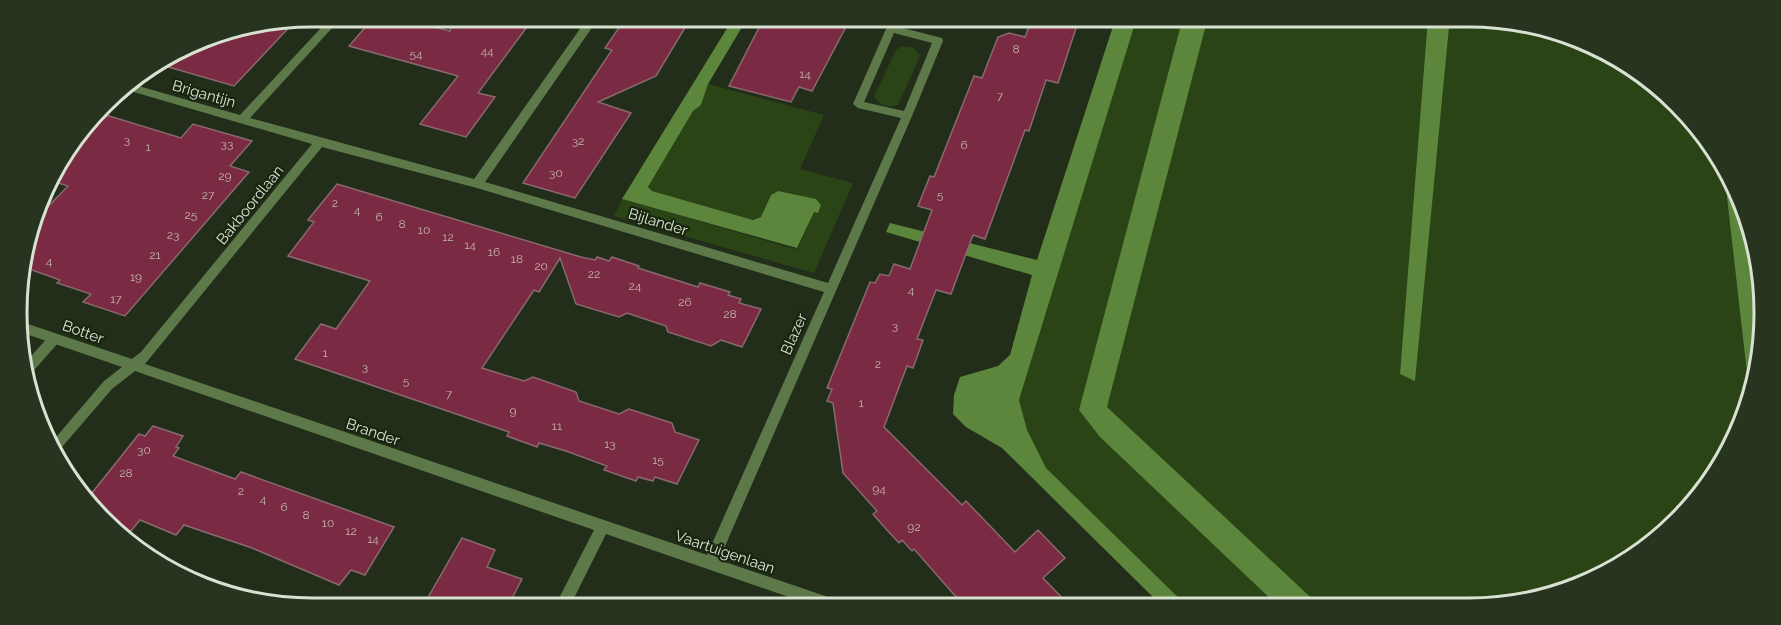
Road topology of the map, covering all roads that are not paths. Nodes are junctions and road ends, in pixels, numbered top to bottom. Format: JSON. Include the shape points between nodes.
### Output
{"nodes":[{"id":1,"x":328,"y":27,"type":"edge"},
{"id":2,"x":587,"y":27,"type":"edge"},
{"id":3,"x":135,"y":89,"type":"edge"},
{"id":4,"x":907,"y":116,"type":"junction"},
{"id":5,"x":242,"y":120,"type":"junction"},
{"id":6,"x":320,"y":142,"type":"junction"},
{"id":7,"x":477,"y":184,"type":"junction"},
{"id":8,"x":830,"y":289,"type":"junction"},
{"id":9,"x":28,"y":329,"type":"edge"},
{"id":10,"x":54,"y":339,"type":"junction"},
{"id":11,"x":31,"y":365,"type":"edge"},
{"id":12,"x":132,"y":367,"type":"junction"},
{"id":13,"x":59,"y":444,"type":"edge"},
{"id":14,"x":603,"y":527,"type":"junction"},
{"id":15,"x":710,"y":564,"type":"junction"},
{"id":16,"x":566,"y":598,"type":"edge"},
{"id":17,"x":810,"y":598,"type":"edge"}],
"edges":[{"from":1,"to":5,"type":"street"},
{"from":2,"to":7,"type":"street"},
{"from":3,"to":5,"type":"street","name":"Brigantijn"},
{"from":4,"to":4,"type":"street","name":"Blazer","via":[[858,104],[891,29],[938,41]]},
{"from":4,"to":8,"type":"street","name":"Blazer"},
{"from":5,"to":6,"type":"street"},
{"from":6,"to":7,"type":"street","name":"Bijlander"},
{"from":6,"to":12,"type":"street","name":"Bakboordlaan","via":[[146,356]]},
{"from":7,"to":8,"type":"street","name":"Bijlander"},
{"from":8,"to":15,"type":"street","name":"Blazer"},
{"from":9,"to":10,"type":"street","name":"Botter"},
{"from":10,"to":11,"type":"street"},
{"from":10,"to":12,"type":"street","name":"Botter"},
{"from":12,"to":13,"type":"street","name":"Bakboordlaan","via":[[108,385]]},
{"from":12,"to":14,"type":"street","name":"Brander"},
{"from":14,"to":15,"type":"street","name":"Vaartuigenlaan"},
{"from":14,"to":16,"type":"street"},
{"from":15,"to":17,"type":"street","name":"Vaartuigenlaan"}]}
